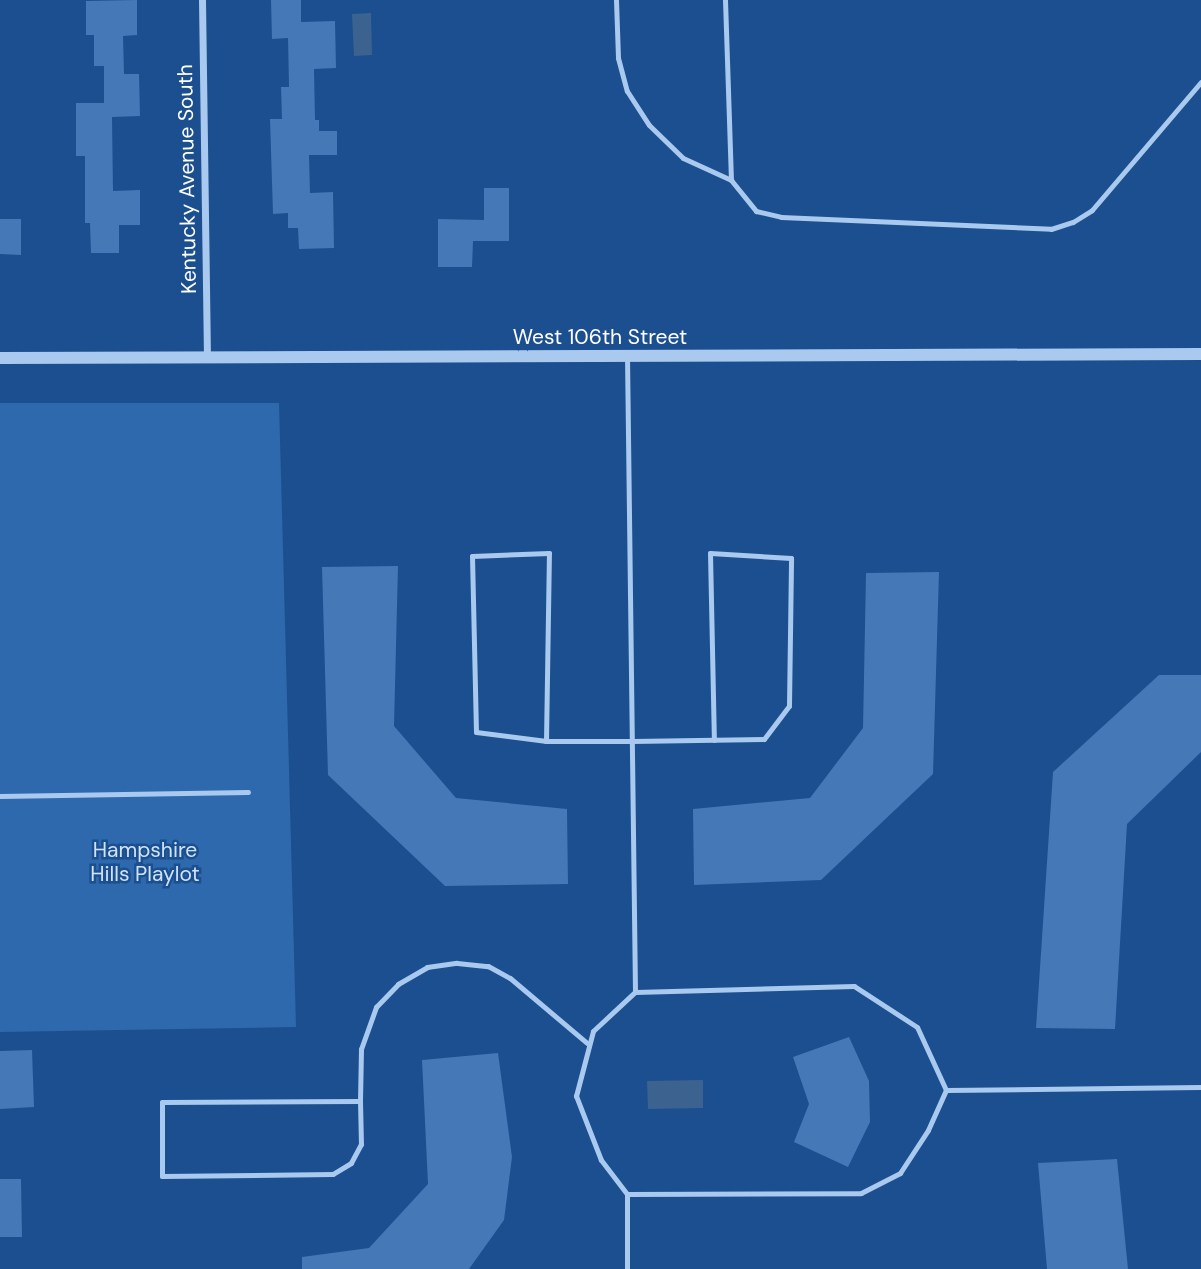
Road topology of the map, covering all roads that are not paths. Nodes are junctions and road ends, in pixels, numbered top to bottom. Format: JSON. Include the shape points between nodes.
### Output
{"nodes":[{"id":1,"x":202,"y":0,"type":"edge"},
{"id":2,"x":616,"y":0,"type":"edge"},
{"id":3,"x":725,"y":0,"type":"edge"},
{"id":4,"x":1201,"y":82,"type":"edge"},
{"id":5,"x":731,"y":180,"type":"junction"},
{"id":6,"x":1201,"y":354,"type":"edge"},
{"id":7,"x":627,"y":357,"type":"junction"},
{"id":8,"x":0,"y":358,"type":"edge"},
{"id":9,"x":207,"y":358,"type":"junction"},
{"id":10,"x":714,"y":740,"type":"junction"},
{"id":11,"x":547,"y":741,"type":"junction"},
{"id":12,"x":632,"y":741,"type":"junction"},
{"id":13,"x":248,"y":792,"type":"dead end"},
{"id":14,"x":0,"y":796,"type":"edge"},
{"id":15,"x":635,"y":992,"type":"junction"},
{"id":16,"x":587,"y":1043,"type":"junction"},
{"id":17,"x":1201,"y":1087,"type":"edge"},
{"id":18,"x":946,"y":1090,"type":"junction"},
{"id":19,"x":360,"y":1101,"type":"junction"},
{"id":20,"x":627,"y":1194,"type":"junction"},
{"id":21,"x":627,"y":1269,"type":"edge"}],
"edges":[{"from":1,"to":9,"type":"street","name":"Kentucky Avenue South"},
{"from":2,"to":5,"type":"lane","via":[[618,58],[627,91],[649,125],[683,158]]},
{"from":3,"to":5,"type":"lane"},
{"from":4,"to":5,"type":"lane","via":[[1092,210],[1051,229],[781,217],[757,211]]},
{"from":6,"to":7,"type":"street","name":"West 106th Street"},
{"from":7,"to":9,"type":"street","name":"West 106th Street"},
{"from":7,"to":12,"type":"lane"},
{"from":8,"to":9,"type":"street","name":"West 106th Street"},
{"from":10,"to":10,"type":"lane","via":[[764,739],[789,706],[791,558],[710,553]]},
{"from":10,"to":12,"type":"lane"},
{"from":11,"to":11,"type":"lane","via":[[549,553],[472,556],[476,732]]},
{"from":11,"to":12,"type":"lane"},
{"from":12,"to":15,"type":"lane"},
{"from":13,"to":14,"type":"lane"},
{"from":15,"to":16,"type":"lane","via":[[593,1031]]},
{"from":15,"to":18,"type":"lane","via":[[854,986],[917,1027]]},
{"from":16,"to":19,"type":"lane","via":[[510,978],[488,967],[457,963],[427,967],[398,984],[376,1007],[361,1049]]},
{"from":16,"to":20,"type":"lane","via":[[576,1096],[601,1160]]},
{"from":17,"to":18,"type":"lane"},
{"from":18,"to":20,"type":"lane","via":[[928,1130],[900,1173],[861,1192]]},
{"from":19,"to":19,"type":"lane","via":[[162,1101],[162,1176],[333,1174],[351,1163],[361,1144]]},
{"from":20,"to":21,"type":"lane"}]}
